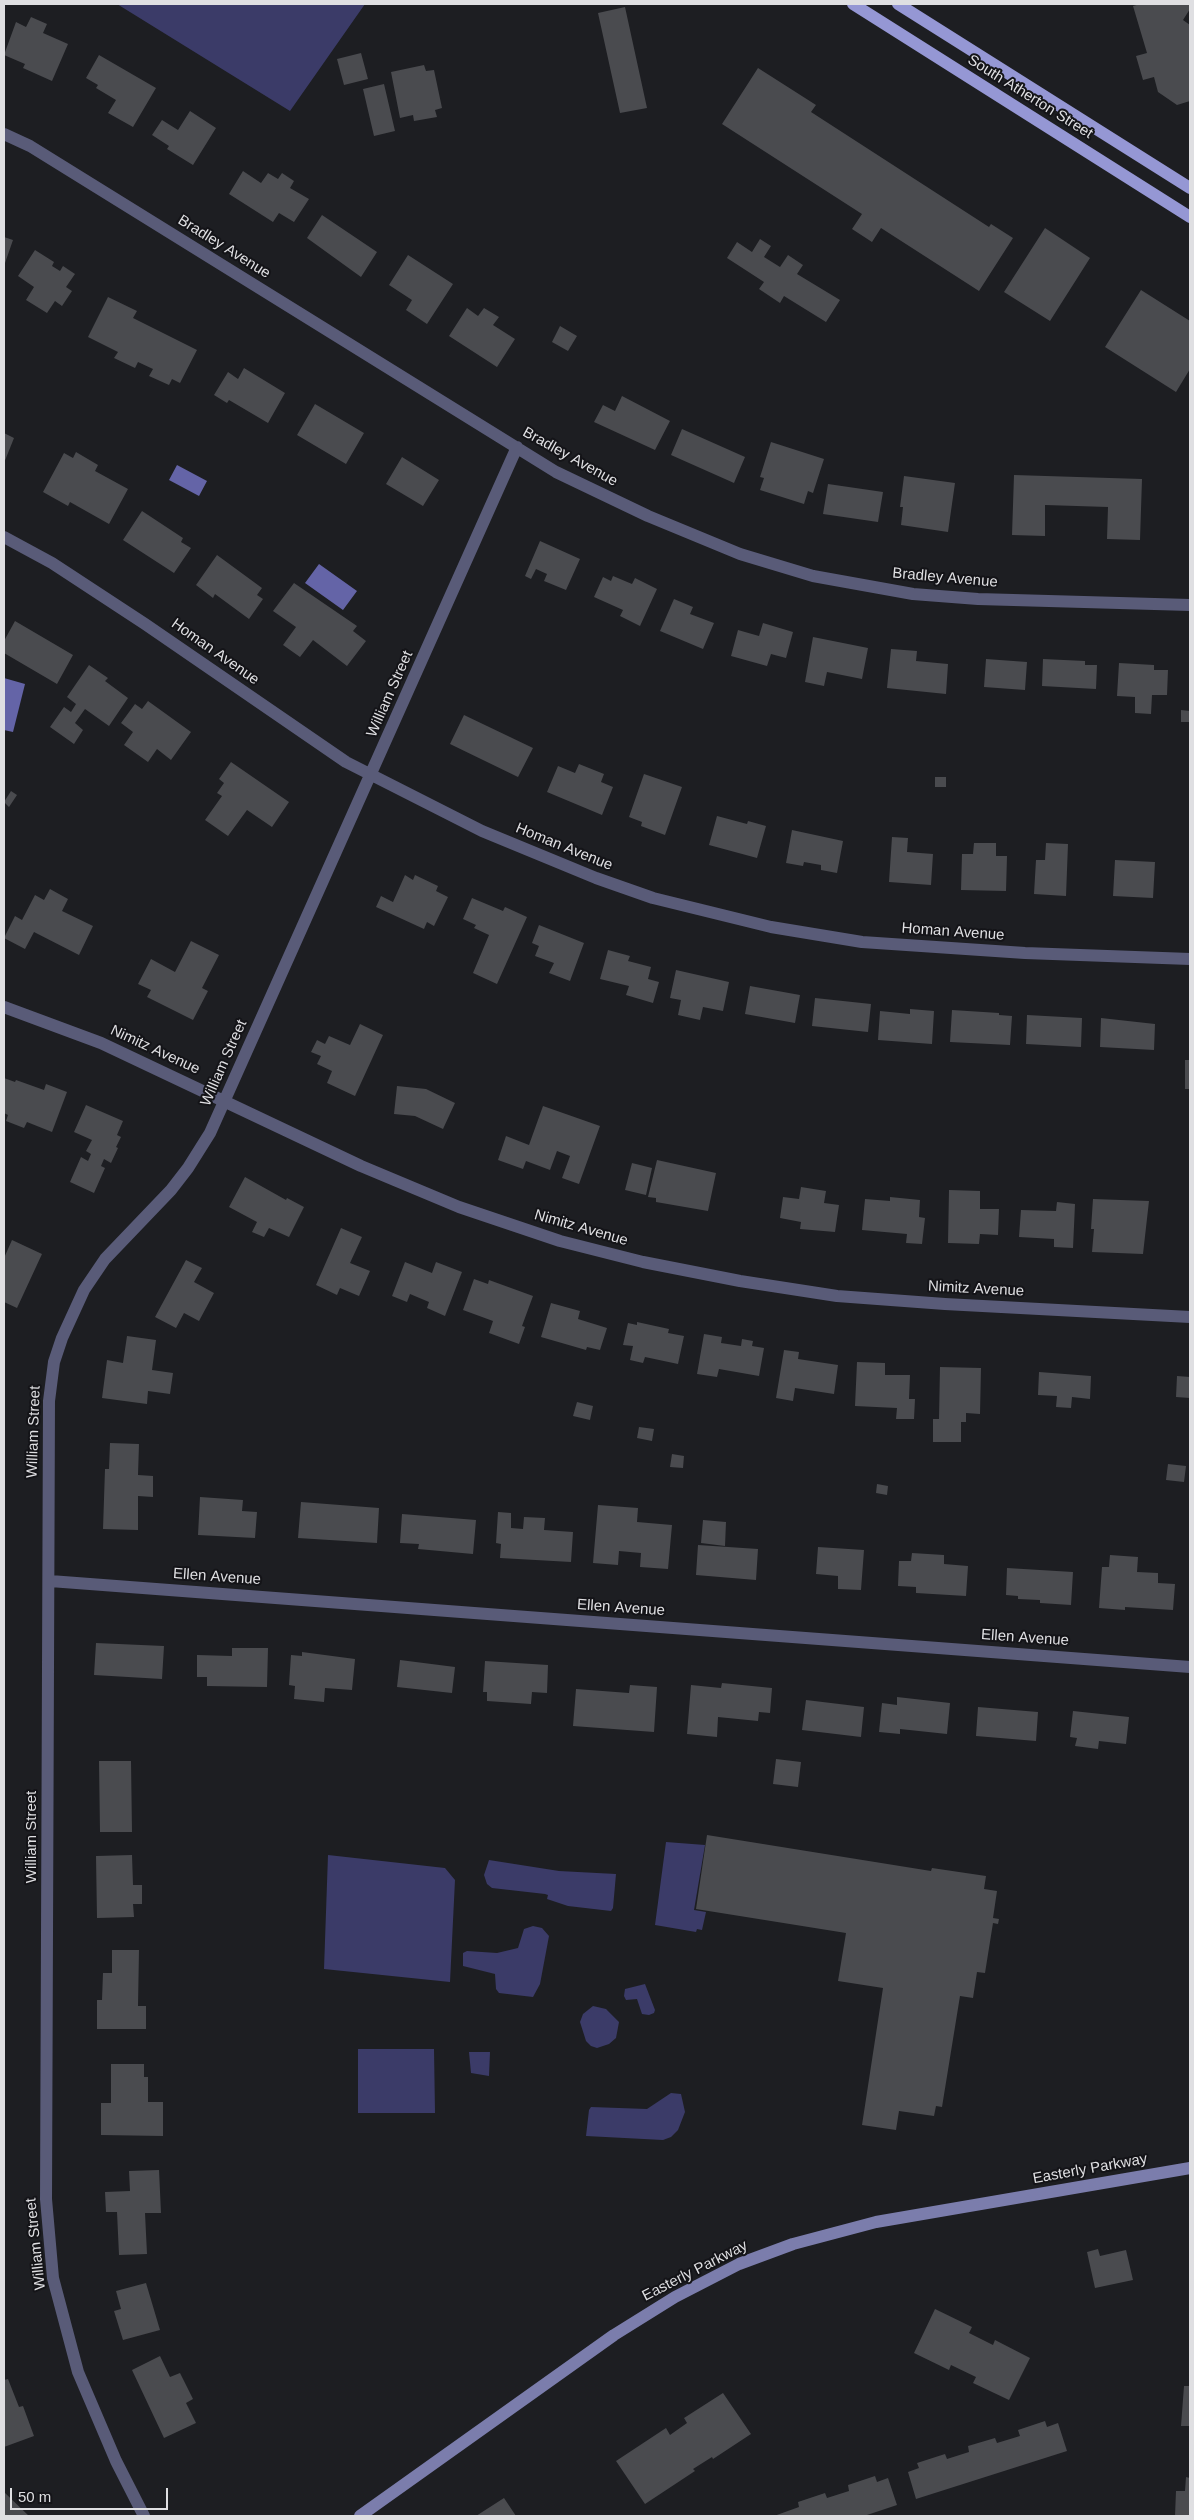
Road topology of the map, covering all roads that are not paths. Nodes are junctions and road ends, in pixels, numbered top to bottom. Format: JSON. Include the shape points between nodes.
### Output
{"nodes":[{"id":1,"x":852,"y":4,"type":"edge"},
{"id":2,"x":898,"y":4,"type":"edge"},
{"id":3,"x":4,"y":134,"type":"edge"},
{"id":4,"x":1190,"y":188,"type":"edge"},
{"id":5,"x":1190,"y":217,"type":"edge"},
{"id":6,"x":518,"y":447,"type":"junction"},
{"id":7,"x":4,"y":537,"type":"edge"},
{"id":8,"x":1190,"y":605,"type":"edge"},
{"id":9,"x":371,"y":775,"type":"junction"},
{"id":10,"x":1190,"y":959,"type":"edge"},
{"id":11,"x":4,"y":1007,"type":"edge"},
{"id":12,"x":225,"y":1101,"type":"junction"},
{"id":13,"x":1190,"y":1317,"type":"edge"},
{"id":14,"x":50,"y":1581,"type":"junction"},
{"id":15,"x":1190,"y":1667,"type":"edge"},
{"id":16,"x":1190,"y":2168,"type":"edge"},
{"id":17,"x":144,"y":2516,"type":"edge"},
{"id":18,"x":360,"y":2516,"type":"edge"}],
"edges":[{"from":1,"to":5,"type":"main road","name":"South Atherton Street"},
{"from":2,"to":4,"type":"main road","name":"South Atherton Street"},
{"from":3,"to":6,"type":"street","name":"Bradley Avenue","via":[[30,146]]},
{"from":6,"to":8,"type":"street","name":"Bradley Avenue","via":[[556,472],[648,516],[740,554],[813,576],[913,594],[978,599]]},
{"from":6,"to":9,"type":"street","name":"William Street"},
{"from":7,"to":9,"type":"street","name":"Homan Avenue","via":[[52,563],[346,762]]},
{"from":9,"to":10,"type":"street","name":"Homan Avenue","via":[[482,831],[596,878],[653,898],[771,927],[871,942],[1025,954]]},
{"from":9,"to":12,"type":"street","name":"William Street"},
{"from":11,"to":12,"type":"street","name":"Nimitz Avenue","via":[[101,1043]]},
{"from":12,"to":13,"type":"street","name":"Nimitz Avenue","via":[[361,1166],[459,1207],[560,1241],[643,1262],[740,1282],[837,1296]]},
{"from":12,"to":14,"type":"street","name":"William Street","via":[[188,1168],[105,1259],[84,1290],[62,1338],[54,1362],[49,1401]]},
{"from":14,"to":15,"type":"street","name":"Ellen Avenue"},
{"from":14,"to":17,"type":"street","name":"William Street","via":[[46,2199],[52,2268],[78,2372],[116,2462]]},
{"from":16,"to":18,"type":"main road","name":"Easterly Parkway","via":[[876,2222],[793,2244],[739,2264],[614,2335]]}]}
